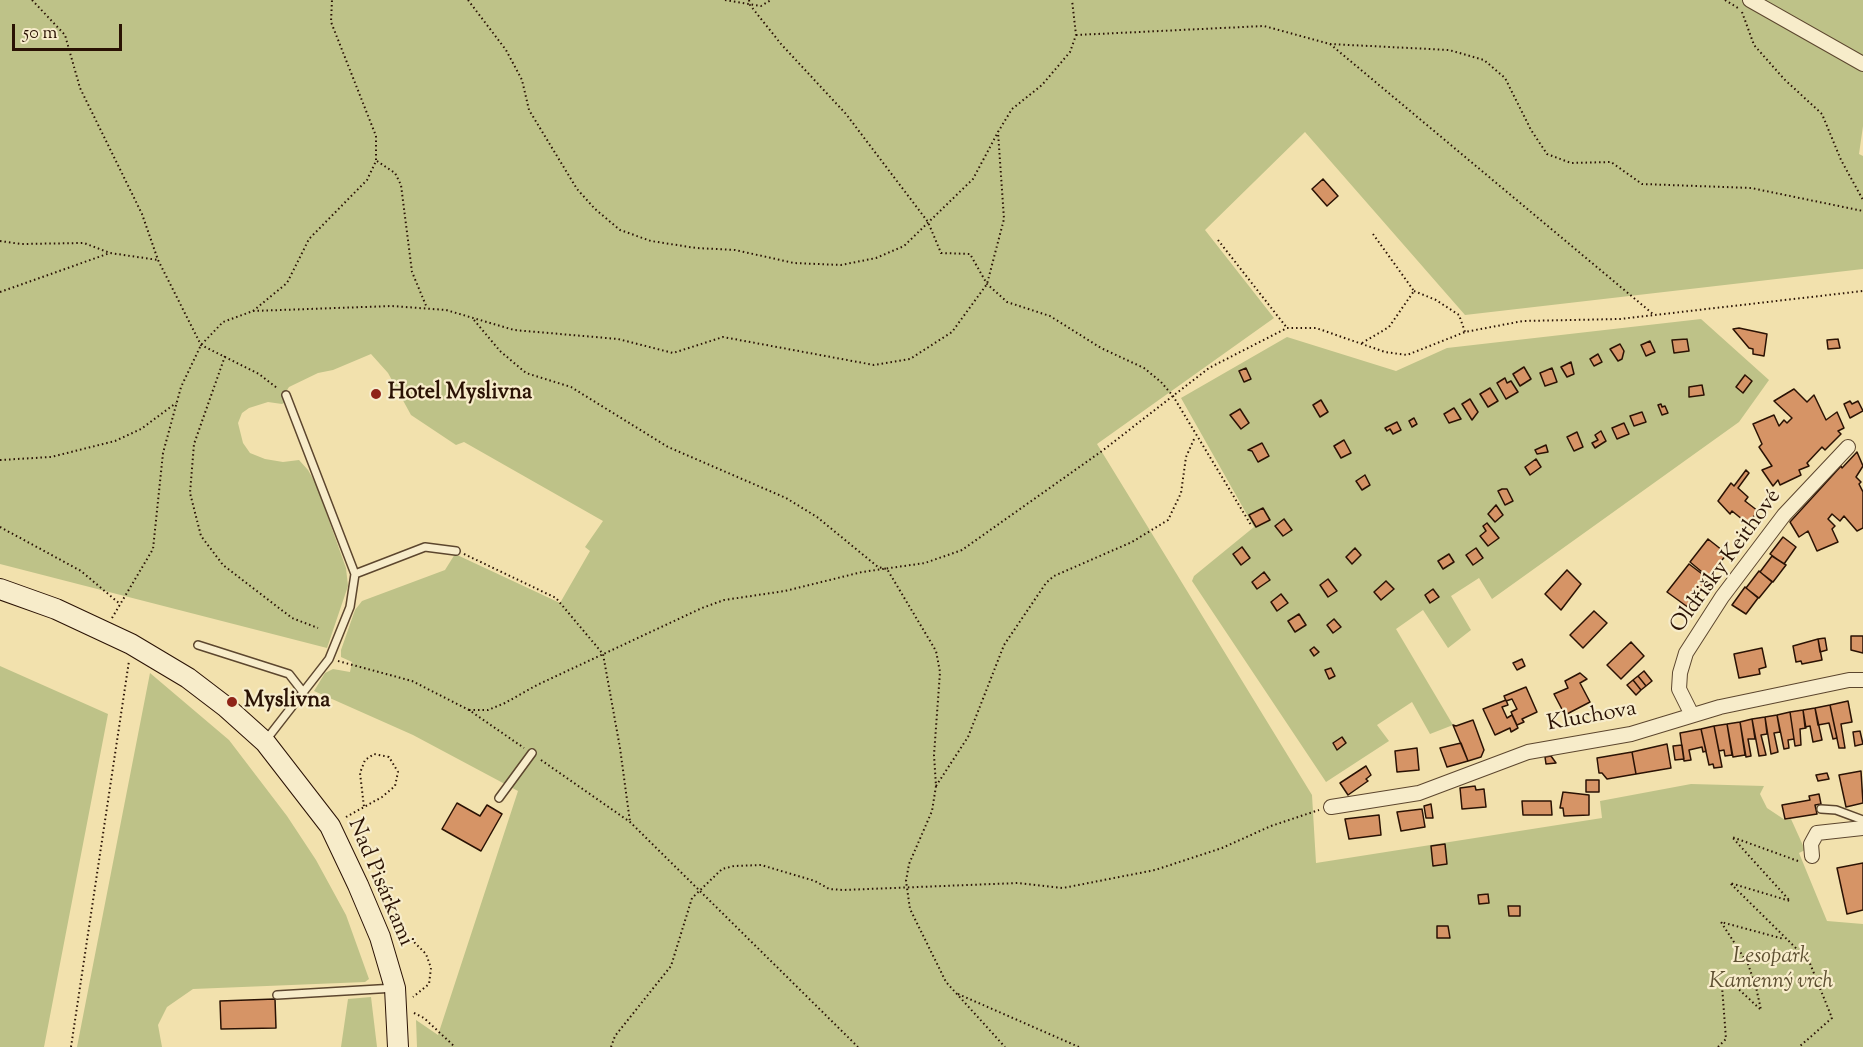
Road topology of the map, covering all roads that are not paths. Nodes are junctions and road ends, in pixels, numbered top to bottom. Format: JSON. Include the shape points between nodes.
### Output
{"nodes":[{"id":1,"x":1750,"y":0,"type":"edge"},
{"id":2,"x":1863,"y":64,"type":"edge"},
{"id":3,"x":286,"y":395,"type":"road end"},
{"id":4,"x":1848,"y":447,"type":"dead end"},
{"id":5,"x":456,"y":550,"type":"road end"},
{"id":6,"x":355,"y":574,"type":"junction"},
{"id":7,"x":0,"y":589,"type":"edge"},
{"id":8,"x":198,"y":645,"type":"dead end"},
{"id":9,"x":1863,"y":680,"type":"edge"},
{"id":10,"x":303,"y":692,"type":"junction"},
{"id":11,"x":1692,"y":715,"type":"junction"},
{"id":12,"x":264,"y":742,"type":"junction"},
{"id":13,"x":532,"y":753,"type":"road end"},
{"id":14,"x":500,"y":798,"type":"dead end"},
{"id":15,"x":1331,"y":807,"type":"road end"},
{"id":16,"x":1821,"y":809,"type":"dead end"},
{"id":17,"x":1863,"y":820,"type":"edge"},
{"id":18,"x":1863,"y":828,"type":"edge"},
{"id":19,"x":1812,"y":856,"type":"dead end"},
{"id":20,"x":277,"y":995,"type":"dead end"},
{"id":21,"x":395,"y":997,"type":"junction"},
{"id":22,"x":398,"y":1047,"type":"edge"}],
"edges":[{"from":1,"to":2,"type":"street"},
{"from":3,"to":6,"type":"lane"},
{"from":4,"to":11,"type":"street","name":"Oldřišky Keithové","via":[[1784,515],[1722,597],[1686,653],[1679,689]]},
{"from":5,"to":6,"type":"lane","via":[[425,547]]},
{"from":6,"to":10,"type":"lane","via":[[350,607],[329,659]]},
{"from":7,"to":12,"type":"street","name":"Nad Pisárkami","via":[[132,644],[226,706]]},
{"from":8,"to":10,"type":"lane","via":[[289,674]]},
{"from":9,"to":11,"type":"street","name":"Kluchova"},
{"from":10,"to":12,"type":"lane"},
{"from":11,"to":15,"type":"street","name":"Kluchova","via":[[1631,734],[1528,752],[1419,793]]},
{"from":12,"to":21,"type":"street","name":"Nad Pisárkami","via":[[330,826],[380,937]]},
{"from":13,"to":14,"type":"lane"},
{"from":16,"to":17,"type":"lane"},
{"from":18,"to":19,"type":"street","via":[[1817,833],[1811,844]]},
{"from":20,"to":21,"type":"lane"},
{"from":21,"to":22,"type":"street","name":"Nad Pisárkami"}]}
